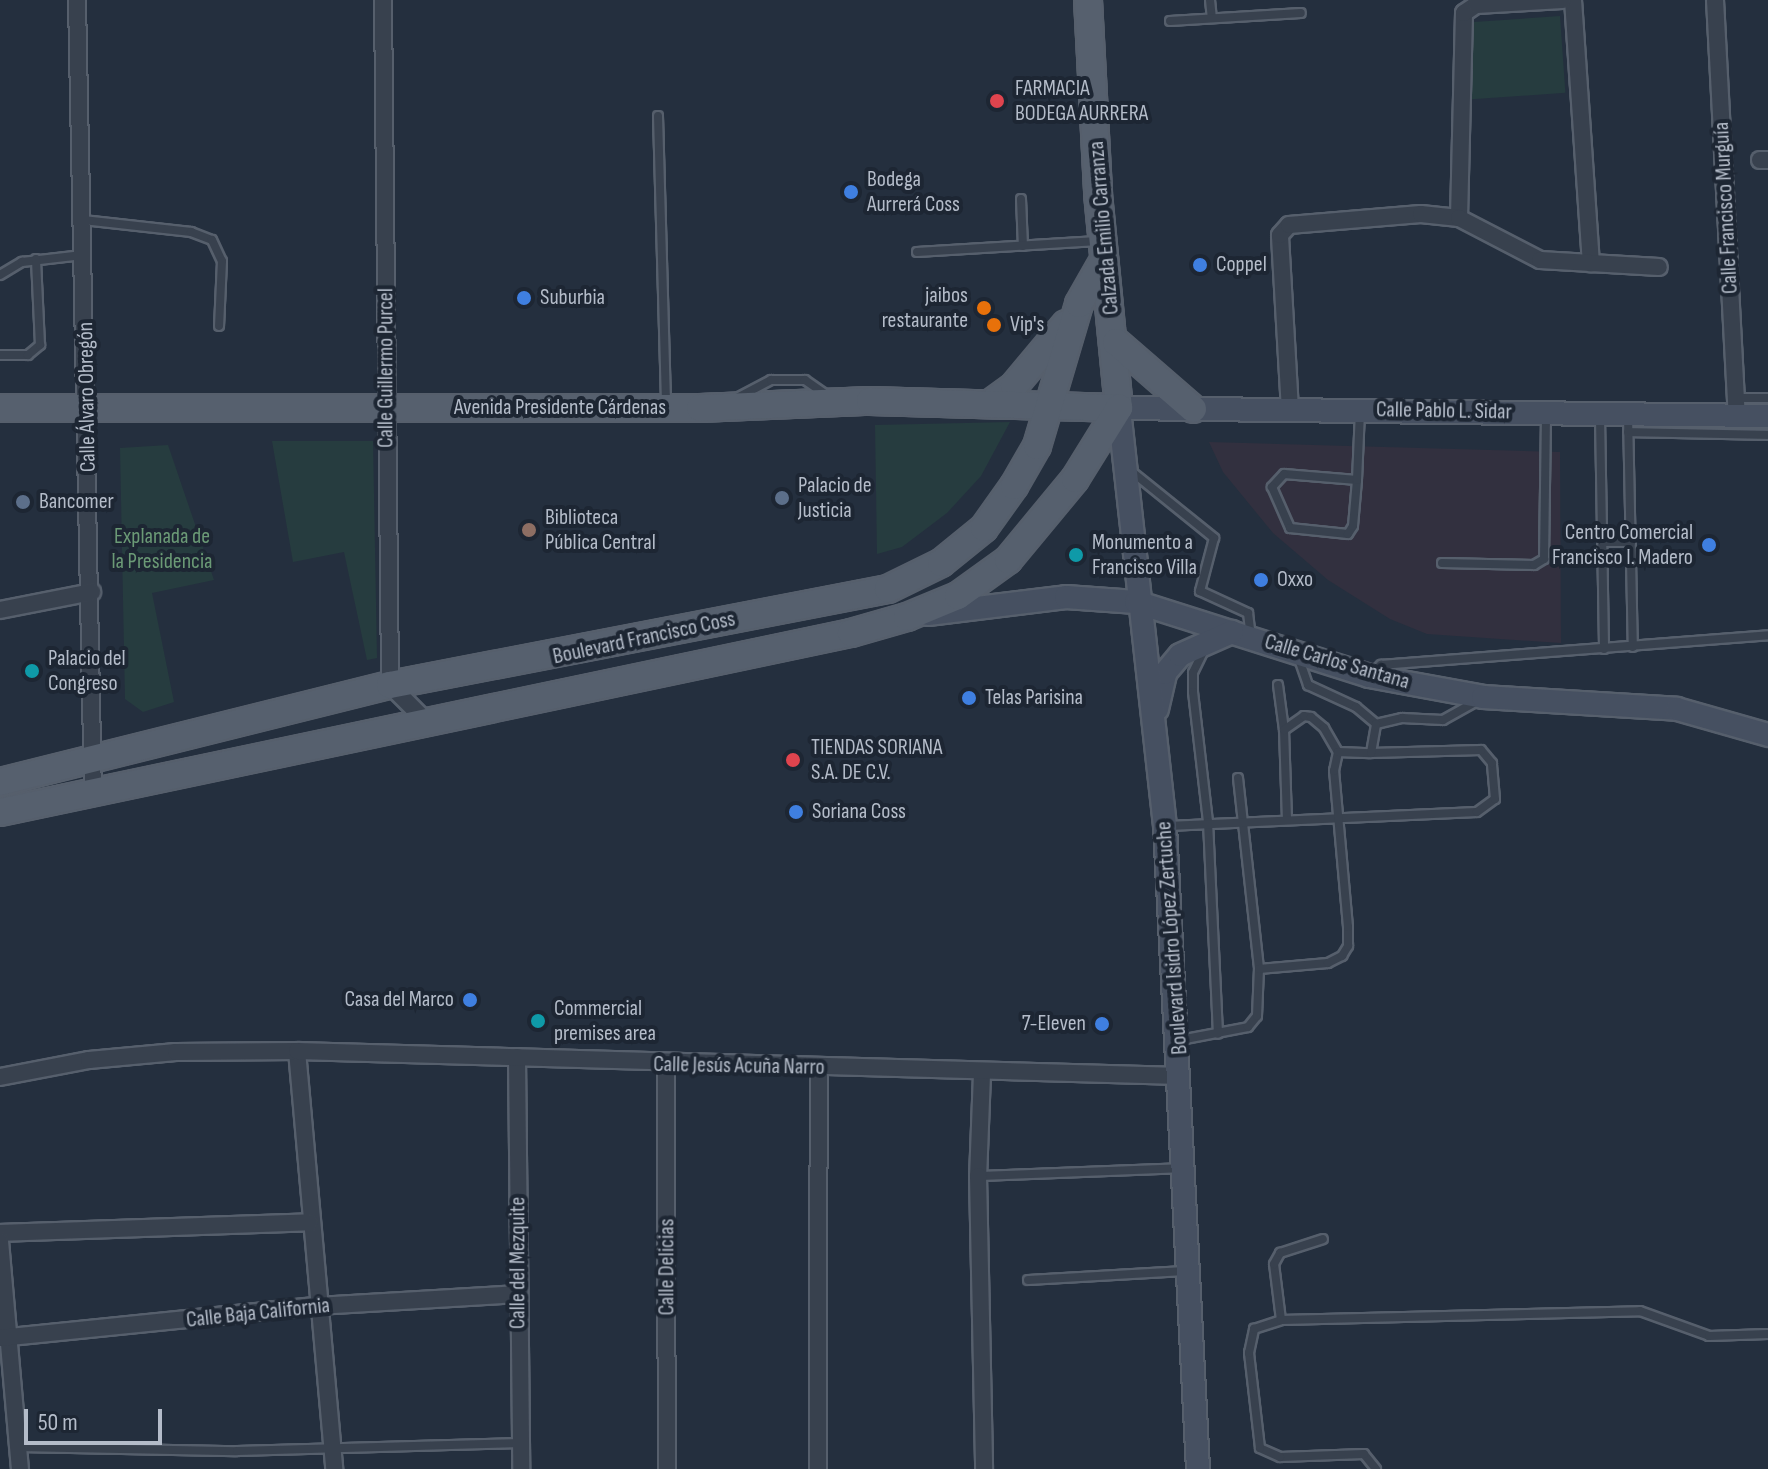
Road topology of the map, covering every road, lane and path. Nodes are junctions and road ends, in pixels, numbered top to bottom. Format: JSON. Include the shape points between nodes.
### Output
{"nodes":[{"id":1,"x":77,"y":0,"type":"edge"},
{"id":2,"x":383,"y":0,"type":"edge"},
{"id":3,"x":1088,"y":0,"type":"edge"},
{"id":4,"x":1210,"y":0,"type":"edge"},
{"id":5,"x":1563,"y":0,"type":"edge"},
{"id":6,"x":1573,"y":0,"type":"edge"},
{"id":7,"x":1715,"y":0,"type":"edge"},
{"id":8,"x":1301,"y":13,"type":"dead end"},
{"id":9,"x":1212,"y":18,"type":"junction"},
{"id":10,"x":1170,"y":21,"type":"dead end"},
{"id":11,"x":658,"y":116,"type":"dead end"},
{"id":12,"x":1021,"y":199,"type":"dead end"},
{"id":13,"x":1459,"y":218,"type":"junction"},
{"id":14,"x":83,"y":220,"type":"junction"},
{"id":15,"x":1023,"y":246,"type":"junction"},
{"id":16,"x":1103,"y":250,"type":"junction"},
{"id":17,"x":917,"y":252,"type":"dead end"},
{"id":18,"x":84,"y":255,"type":"junction"},
{"id":19,"x":36,"y":259,"type":"junction"},
{"id":20,"x":1591,"y":263,"type":"junction"},
{"id":21,"x":1659,"y":267,"type":"dead end"},
{"id":22,"x":0,"y":275,"type":"edge"},
{"id":23,"x":1079,"y":304,"type":"junction"},
{"id":24,"x":219,"y":326,"type":"dead end"},
{"id":25,"x":1116,"y":342,"type":"junction"},
{"id":26,"x":0,"y":355,"type":"edge"},
{"id":27,"x":1768,"y":398,"type":"edge"},
{"id":28,"x":991,"y":403,"type":"junction"},
{"id":29,"x":1049,"y":407,"type":"junction"},
{"id":30,"x":1736,"y":407,"type":"junction"},
{"id":31,"x":0,"y":408,"type":"edge"},
{"id":32,"x":88,"y":408,"type":"junction"},
{"id":33,"x":666,"y":408,"type":"junction"},
{"id":34,"x":1119,"y":408,"type":"junction"},
{"id":35,"x":387,"y":409,"type":"junction"},
{"id":36,"x":1193,"y":409,"type":"junction"},
{"id":37,"x":1290,"y":410,"type":"junction"},
{"id":38,"x":1360,"y":410,"type":"junction"},
{"id":39,"x":1546,"y":412,"type":"junction"},
{"id":40,"x":1600,"y":412,"type":"junction"},
{"id":41,"x":1768,"y":416,"type":"edge"},
{"id":42,"x":1628,"y":422,"type":"junction"},
{"id":43,"x":1768,"y":435,"type":"edge"},
{"id":44,"x":1124,"y":466,"type":"junction"},
{"id":45,"x":1357,"y":480,"type":"junction"},
{"id":46,"x":1603,"y":542,"type":"junction"},
{"id":47,"x":1631,"y":542,"type":"junction"},
{"id":48,"x":1442,"y":563,"type":"dead end"},
{"id":49,"x":92,"y":592,"type":"junction"},
{"id":50,"x":1136,"y":602,"type":"junction"},
{"id":51,"x":0,"y":610,"type":"edge"},
{"id":52,"x":752,"y":615,"type":"junction"},
{"id":53,"x":907,"y":617,"type":"junction"},
{"id":54,"x":1242,"y":635,"type":"junction"},
{"id":55,"x":1768,"y":635,"type":"edge"},
{"id":56,"x":1211,"y":642,"type":"junction"},
{"id":57,"x":1633,"y":647,"type":"junction"},
{"id":58,"x":1604,"y":649,"type":"junction"},
{"id":59,"x":576,"y":653,"type":"junction"},
{"id":60,"x":1297,"y":655,"type":"junction"},
{"id":61,"x":1369,"y":676,"type":"junction"},
{"id":62,"x":390,"y":685,"type":"junction"},
{"id":63,"x":591,"y":685,"type":"junction"},
{"id":64,"x":1278,"y":685,"type":"dead end"},
{"id":65,"x":1483,"y":697,"type":"junction"},
{"id":66,"x":492,"y":707,"type":"junction"},
{"id":67,"x":426,"y":721,"type":"junction"},
{"id":68,"x":1376,"y":724,"type":"junction"},
{"id":69,"x":1154,"y":726,"type":"junction"},
{"id":70,"x":1284,"y":730,"type":"junction"},
{"id":71,"x":1768,"y":735,"type":"edge"},
{"id":72,"x":1338,"y":752,"type":"junction"},
{"id":73,"x":1371,"y":753,"type":"junction"},
{"id":74,"x":94,"y":762,"type":"junction"},
{"id":75,"x":1238,"y":778,"type":"dead end"},
{"id":76,"x":0,"y":782,"type":"edge"},
{"id":77,"x":93,"y":794,"type":"junction"},
{"id":78,"x":0,"y":812,"type":"edge"},
{"id":79,"x":1336,"y":818,"type":"junction"},
{"id":80,"x":1287,"y":820,"type":"junction"},
{"id":81,"x":1240,"y":821,"type":"junction"},
{"id":82,"x":1208,"y":822,"type":"junction"},
{"id":83,"x":1165,"y":826,"type":"junction"},
{"id":84,"x":1259,"y":969,"type":"junction"},
{"id":85,"x":1218,"y":1034,"type":"junction"},
{"id":86,"x":1179,"y":1040,"type":"junction"},
{"id":87,"x":297,"y":1051,"type":"junction"},
{"id":88,"x":517,"y":1057,"type":"junction"},
{"id":89,"x":666,"y":1065,"type":"junction"},
{"id":90,"x":819,"y":1066,"type":"junction"},
{"id":91,"x":982,"y":1074,"type":"junction"},
{"id":92,"x":1181,"y":1076,"type":"junction"},
{"id":93,"x":0,"y":1077,"type":"edge"},
{"id":94,"x":1183,"y":1168,"type":"junction"},
{"id":95,"x":978,"y":1176,"type":"junction"},
{"id":96,"x":310,"y":1222,"type":"junction"},
{"id":97,"x":0,"y":1233,"type":"edge"},
{"id":98,"x":1323,"y":1239,"type":"dead end"},
{"id":99,"x":0,"y":1241,"type":"edge"},
{"id":100,"x":1186,"y":1271,"type":"junction"},
{"id":101,"x":1028,"y":1280,"type":"dead end"},
{"id":102,"x":517,"y":1294,"type":"junction"},
{"id":103,"x":317,"y":1306,"type":"junction"},
{"id":104,"x":1281,"y":1320,"type":"junction"},
{"id":105,"x":1768,"y":1334,"type":"edge"},
{"id":106,"x":4,"y":1338,"type":"edge"},
{"id":107,"x":521,"y":1443,"type":"junction"},
{"id":108,"x":18,"y":1447,"type":"junction"},
{"id":109,"x":333,"y":1450,"type":"junction"},
{"id":110,"x":20,"y":1469,"type":"edge"},
{"id":111,"x":334,"y":1469,"type":"edge"},
{"id":112,"x":521,"y":1469,"type":"edge"},
{"id":113,"x":667,"y":1469,"type":"edge"},
{"id":114,"x":818,"y":1469,"type":"edge"},
{"id":115,"x":984,"y":1469,"type":"edge"},
{"id":116,"x":1198,"y":1469,"type":"edge"},
{"id":117,"x":1376,"y":1469,"type":"edge"}],
"edges":[{"from":1,"to":14,"type":"street","name":"Calle Álvaro Obregón"},
{"from":2,"to":35,"type":"street","name":"Calle Guillermo Purcel"},
{"from":3,"to":16,"type":"main road","name":"Calzada Emilio Carranza"},
{"from":4,"to":9,"type":"lane"},
{"from":5,"to":13,"type":"street","via":[[1476,5],[1464,13]]},
{"from":6,"to":20,"type":"street"},
{"from":7,"to":30,"type":"street","name":"Calle Francisco Murguía"},
{"from":8,"to":9,"type":"lane"},
{"from":9,"to":10,"type":"lane"},
{"from":11,"to":33,"type":"lane"},
{"from":12,"to":15,"type":"lane"},
{"from":13,"to":20,"type":"street","via":[[1540,260]]},
{"from":13,"to":37,"type":"street","via":[[1388,215],[1282,230]]},
{"from":14,"to":18,"type":"street","name":"Calle Álvaro Obregón"},
{"from":14,"to":24,"type":"lane","via":[[191,232],[212,240],[222,261]]},
{"from":15,"to":16,"type":"lane"},
{"from":15,"to":17,"type":"lane"},
{"from":16,"to":23,"type":"main road","name":"Boulevard Francisco Coss"},
{"from":16,"to":25,"type":"main road","name":"Calzada Emilio Carranza"},
{"from":18,"to":19,"type":"lane"},
{"from":18,"to":32,"type":"street","name":"Calle Álvaro Obregón"},
{"from":19,"to":22,"type":"lane"},
{"from":19,"to":26,"type":"lane","via":[[40,345],[28,355]]},
{"from":20,"to":21,"type":"street"},
{"from":23,"to":28,"type":"main road","via":[[1032,367]]},
{"from":23,"to":29,"type":"main road","name":"Boulevard Francisco Coss"},
{"from":25,"to":34,"type":"main road","name":"Calzada Emilio Carranza"},
{"from":25,"to":36,"type":"main road"},
{"from":27,"to":30,"type":"lane"},
{"from":28,"to":29,"type":"main road","name":"Avenida Presidente Cárdenas"},
{"from":28,"to":33,"type":"main road","name":"Avenida Presidente Cárdenas"},
{"from":29,"to":34,"type":"main road","name":"Avenida Presidente Cárdenas"},
{"from":29,"to":52,"type":"main road","name":"Boulevard Francisco Coss","via":[[1037,446],[1014,486],[984,528],[941,563],[888,589]]},
{"from":30,"to":41,"type":"street","name":"Calle Pablo L. Sidar"},
{"from":30,"to":42,"type":"street","name":"Calle Pablo L. Sidar"},
{"from":31,"to":32,"type":"main road","name":"Avenida Presidente Cárdenas"},
{"from":32,"to":35,"type":"main road","name":"Avenida Presidente Cárdenas"},
{"from":32,"to":49,"type":"street","name":"Calle Álvaro Obregón"},
{"from":33,"to":35,"type":"main road","name":"Avenida Presidente Cárdenas"},
{"from":34,"to":36,"type":"street","name":"Calle Pablo L. Sidar"},
{"from":34,"to":44,"type":"street","name":"Boulevard Isidro López Zertuche"},
{"from":34,"to":53,"type":"main road","name":"Boulevard Francisco Coss","via":[[1075,479],[1008,560],[958,596]]},
{"from":35,"to":62,"type":"street","name":"Calle Guillermo Purcel"},
{"from":36,"to":37,"type":"street","name":"Calle Pablo L. Sidar"},
{"from":37,"to":38,"type":"street","name":"Calle Pablo L. Sidar"},
{"from":38,"to":39,"type":"street","name":"Calle Pablo L. Sidar"},
{"from":38,"to":45,"type":"lane"},
{"from":39,"to":40,"type":"street","name":"Calle Pablo L. Sidar"},
{"from":39,"to":48,"type":"lane","via":[[1544,559],[1534,565]]},
{"from":40,"to":42,"type":"street","name":"Calle Pablo L. Sidar"},
{"from":40,"to":46,"type":"lane"},
{"from":42,"to":43,"type":"lane"},
{"from":42,"to":47,"type":"lane"},
{"from":44,"to":50,"type":"street","name":"Boulevard Isidro López Zertuche"},
{"from":44,"to":54,"type":"lane","via":[[1214,538],[1200,591],[1248,613]]},
{"from":45,"to":45,"type":"lane","via":[[1353,526],[1343,536],[1290,528],[1272,487],[1284,474]]},
{"from":46,"to":47,"type":"lane"},
{"from":46,"to":58,"type":"lane"},
{"from":47,"to":57,"type":"lane"},
{"from":49,"to":51,"type":"street"},
{"from":49,"to":74,"type":"street","name":"Calle Álvaro Obregón"},
{"from":50,"to":53,"type":"street","name":"Calle Carlos Santana","via":[[1066,597]]},
{"from":50,"to":54,"type":"street","name":"Calle Carlos Santana"},
{"from":50,"to":69,"type":"street","name":"Boulevard Isidro López Zertuche"},
{"from":52,"to":59,"type":"main road","name":"Boulevard Francisco Coss"},
{"from":52,"to":63,"type":"main road","via":[[609,670]]},
{"from":53,"to":63,"type":"main road","name":"Boulevard Francisco Coss"},
{"from":54,"to":56,"type":"street"},
{"from":54,"to":60,"type":"street","name":"Calle Carlos Santana"},
{"from":55,"to":57,"type":"lane"},
{"from":56,"to":69,"type":"street","via":[[1180,655],[1165,673]]},
{"from":56,"to":82,"type":"lane","via":[[1193,673]]},
{"from":57,"to":58,"type":"lane"},
{"from":58,"to":61,"type":"lane","via":[[1381,665]]},
{"from":59,"to":62,"type":"main road","name":"Boulevard Francisco Coss"},
{"from":59,"to":66,"type":"main road","via":[[580,664],[575,675]]},
{"from":60,"to":61,"type":"street","name":"Calle Carlos Santana"},
{"from":60,"to":68,"type":"lane","via":[[1308,685],[1356,707]]},
{"from":61,"to":65,"type":"street","name":"Calle Carlos Santana"},
{"from":62,"to":67,"type":"street"},
{"from":62,"to":74,"type":"main road","name":"Boulevard Francisco Coss"},
{"from":63,"to":66,"type":"main road","name":"Boulevard Francisco Coss"},
{"from":64,"to":70,"type":"lane"},
{"from":65,"to":68,"type":"lane","via":[[1443,720],[1402,718]]},
{"from":65,"to":71,"type":"street","name":"Calle Carlos Santana","via":[[1677,709]]},
{"from":66,"to":67,"type":"main road","name":"Boulevard Francisco Coss"},
{"from":67,"to":77,"type":"main road","name":"Boulevard Francisco Coss"},
{"from":68,"to":73,"type":"lane"},
{"from":69,"to":83,"type":"street","name":"Boulevard Isidro López Zertuche"},
{"from":70,"to":72,"type":"lane","via":[[1311,717]]},
{"from":70,"to":80,"type":"lane"},
{"from":72,"to":73,"type":"lane"},
{"from":72,"to":79,"type":"lane"},
{"from":73,"to":79,"type":"lane","via":[[1481,750],[1492,763],[1495,799],[1477,812]]},
{"from":74,"to":76,"type":"main road","name":"Boulevard Francisco Coss"},
{"from":74,"to":77,"type":"street","name":"Calle Álvaro Obregón"},
{"from":75,"to":81,"type":"lane"},
{"from":77,"to":78,"type":"main road","name":"Boulevard Francisco Coss"},
{"from":79,"to":80,"type":"lane"},
{"from":79,"to":84,"type":"lane","via":[[1348,946],[1328,963]]},
{"from":80,"to":81,"type":"lane"},
{"from":81,"to":82,"type":"lane"},
{"from":81,"to":84,"type":"lane"},
{"from":82,"to":83,"type":"lane"},
{"from":82,"to":85,"type":"lane"},
{"from":83,"to":86,"type":"street","name":"Boulevard Isidro López Zertuche"},
{"from":84,"to":85,"type":"lane","via":[[1257,1016],[1248,1027]]},
{"from":85,"to":86,"type":"lane"},
{"from":86,"to":92,"type":"street","name":"Boulevard Isidro López Zertuche"},
{"from":87,"to":88,"type":"street","name":"Calle Jesús Acuña Narro"},
{"from":87,"to":93,"type":"street","name":"Calle Jesús Acuña Narro","via":[[133,1056]]},
{"from":87,"to":96,"type":"street"},
{"from":88,"to":89,"type":"street","name":"Calle Jesús Acuña Narro"},
{"from":88,"to":102,"type":"street","name":"Calle del Mezquite"},
{"from":89,"to":90,"type":"street","name":"Calle Jesús Acuña Narro"},
{"from":89,"to":113,"type":"street","name":"Calle Delicias"},
{"from":90,"to":91,"type":"street","name":"Calle Jesús Acuña Narro"},
{"from":90,"to":114,"type":"street"},
{"from":91,"to":92,"type":"street","name":"Calle Jesús Acuña Narro"},
{"from":91,"to":95,"type":"street"},
{"from":92,"to":94,"type":"street","name":"Boulevard Isidro López Zertuche"},
{"from":94,"to":95,"type":"lane"},
{"from":94,"to":100,"type":"street","name":"Boulevard Isidro López Zertuche"},
{"from":95,"to":115,"type":"street"},
{"from":96,"to":97,"type":"street"},
{"from":96,"to":103,"type":"street"},
{"from":98,"to":104,"type":"lane","via":[[1280,1253],[1274,1276]]},
{"from":99,"to":106,"type":"street"},
{"from":100,"to":101,"type":"lane"},
{"from":100,"to":116,"type":"street","name":"Boulevard Isidro López Zertuche"},
{"from":102,"to":103,"type":"street","name":"Calle Baja California"},
{"from":102,"to":107,"type":"street","name":"Calle del Mezquite"},
{"from":103,"to":106,"type":"street","name":"Calle Baja California"},
{"from":103,"to":109,"type":"street"},
{"from":104,"to":105,"type":"lane","via":[[1640,1311],[1709,1336]]},
{"from":104,"to":117,"type":"lane","via":[[1261,1324],[1250,1341],[1260,1448],[1280,1457],[1364,1454]]},
{"from":106,"to":108,"type":"street"},
{"from":107,"to":109,"type":"lane"},
{"from":107,"to":112,"type":"street","name":"Calle del Mezquite"},
{"from":108,"to":109,"type":"lane"},
{"from":108,"to":110,"type":"street"},
{"from":109,"to":111,"type":"street"}]}
